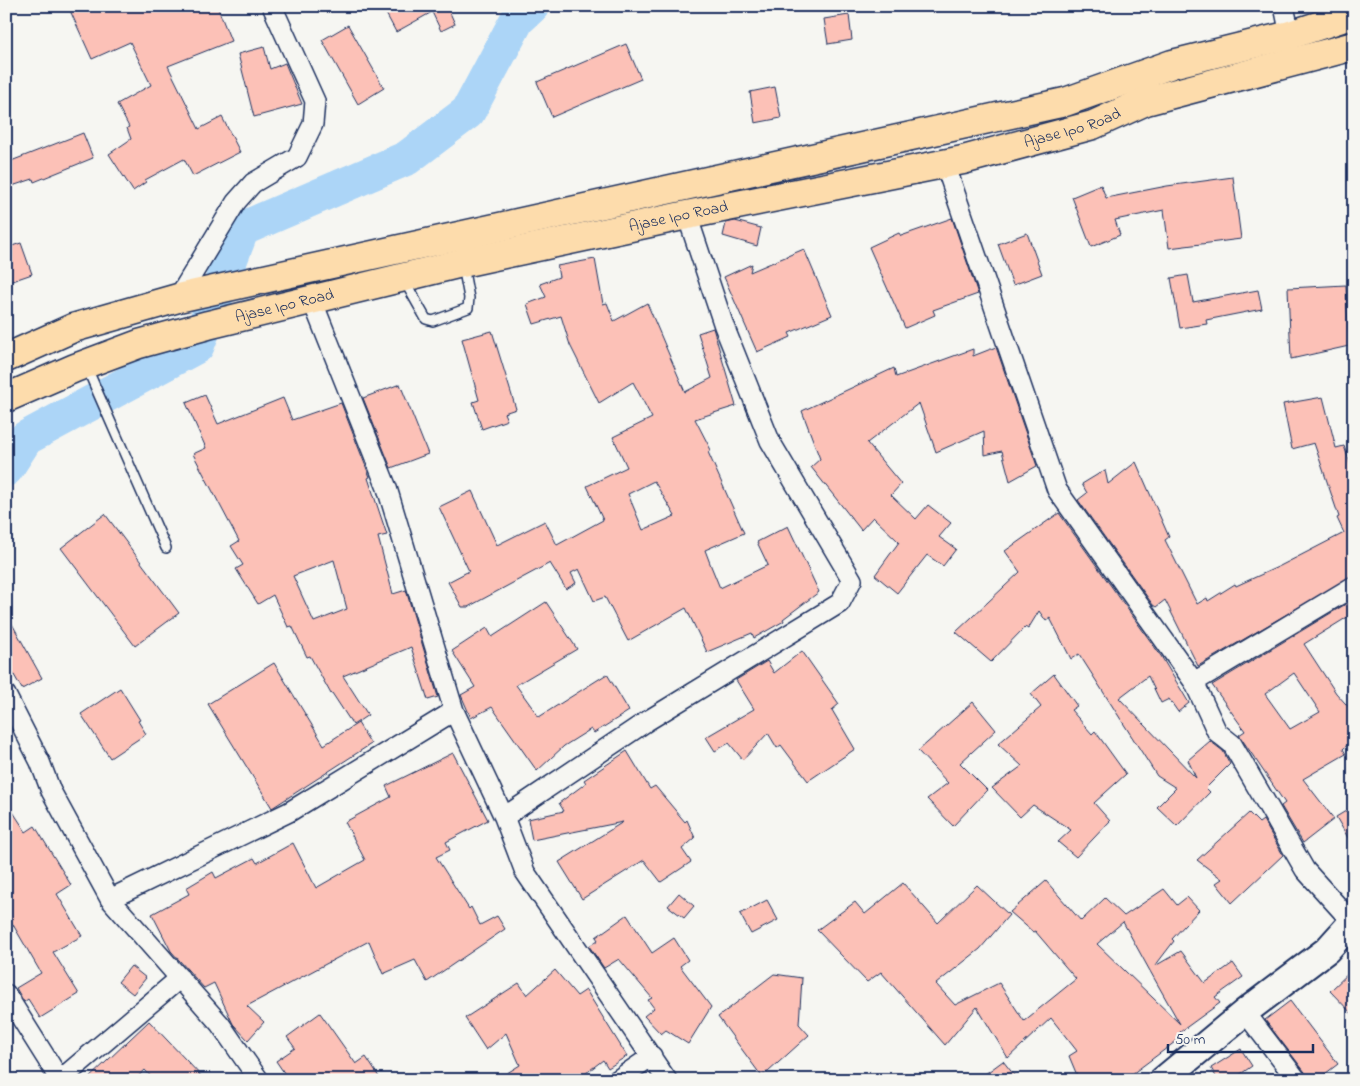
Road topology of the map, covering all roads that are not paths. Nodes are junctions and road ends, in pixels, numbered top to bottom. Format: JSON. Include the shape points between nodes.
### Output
{"nodes":[{"id":1,"x":272,"y":6,"type":"edge"},
{"id":2,"x":1284,"y":6,"type":"edge"},
{"id":3,"x":1354,"y":14,"type":"edge"},
{"id":4,"x":1290,"y":35,"type":"junction"},
{"id":5,"x":1354,"y":46,"type":"edge"},
{"id":6,"x":945,"y":164,"type":"junction"},
{"id":7,"x":774,"y":165,"type":"junction"},
{"id":8,"x":779,"y":198,"type":"junction"},
{"id":9,"x":687,"y":215,"type":"junction"},
{"id":10,"x":462,"y":263,"type":"junction"},
{"id":11,"x":402,"y":277,"type":"junction"},
{"id":12,"x":178,"y":298,"type":"junction"},
{"id":13,"x":312,"y":300,"type":"junction"},
{"id":14,"x":6,"y":358,"type":"edge"},
{"id":15,"x":87,"y":369,"type":"junction"},
{"id":16,"x":6,"y":398,"type":"edge"},
{"id":17,"x":166,"y":548,"type":"dead end"},
{"id":18,"x":1354,"y":586,"type":"edge"},
{"id":19,"x":1194,"y":682,"type":"junction"},
{"id":20,"x":6,"y":695,"type":"edge"},
{"id":21,"x":454,"y":711,"type":"junction"},
{"id":22,"x":504,"y":817,"type":"junction"},
{"id":23,"x":110,"y":900,"type":"junction"},
{"id":24,"x":1353,"y":922,"type":"edge"},
{"id":25,"x":180,"y":978,"type":"junction"},
{"id":26,"x":6,"y":994,"type":"edge"},
{"id":27,"x":1245,"y":1012,"type":"junction"},
{"id":28,"x":652,"y":1056,"type":"junction"},
{"id":29,"x":252,"y":1077,"type":"edge"},
{"id":30,"x":60,"y":1080,"type":"edge"},
{"id":31,"x":616,"y":1080,"type":"edge"},
{"id":32,"x":667,"y":1080,"type":"edge"},
{"id":33,"x":1163,"y":1080,"type":"edge"},
{"id":34,"x":1296,"y":1080,"type":"edge"}],
"edges":[{"from":1,"to":12,"type":"street","via":[[315,101],[313,124],[297,157],[253,184],[236,202]]},
{"from":2,"to":4,"type":"street"},
{"from":3,"to":4,"type":"highway","name":"Ajase Ipo Road"},
{"from":4,"to":7,"type":"highway","name":"Ajase Ipo Road","via":[[1172,64],[1065,102]]},
{"from":5,"to":6,"type":"highway","name":"Ajase Ipo Road","via":[[1146,101],[1093,126]]},
{"from":6,"to":8,"type":"highway","name":"Ajase Ipo Road"},
{"from":6,"to":19,"type":"street","via":[[1057,490]]},
{"from":7,"to":8,"type":"highway"},
{"from":7,"to":12,"type":"highway","name":"Ajase Ipo Road"},
{"from":8,"to":9,"type":"highway","name":"Ajase Ipo Road"},
{"from":9,"to":10,"type":"highway","name":"Ajase Ipo Road"},
{"from":9,"to":22,"type":"street","via":[[724,326],[770,441],[852,580],[840,603],[647,721]]},
{"from":10,"to":11,"type":"highway","name":"Ajase Ipo Road"},
{"from":10,"to":11,"type":"lane","via":[[470,298],[468,308],[433,321],[426,319]]},
{"from":11,"to":13,"type":"highway","name":"Ajase Ipo Road"},
{"from":12,"to":14,"type":"highway","name":"Ajase Ipo Road","via":[[73,328]]},
{"from":13,"to":15,"type":"highway","name":"Ajase Ipo Road","via":[[174,334]]},
{"from":13,"to":21,"type":"street","via":[[387,488]]},
{"from":15,"to":16,"type":"highway","name":"Ajase Ipo Road"},
{"from":15,"to":17,"type":"lane"},
{"from":18,"to":19,"type":"street"},
{"from":19,"to":24,"type":"street","via":[[1217,732],[1232,744],[1305,870]]},
{"from":20,"to":23,"type":"street","via":[[51,791]]},
{"from":21,"to":22,"type":"street"},
{"from":21,"to":23,"type":"street","via":[[289,812]]},
{"from":22,"to":28,"type":"street","via":[[525,872]]},
{"from":23,"to":25,"type":"street"},
{"from":24,"to":27,"type":"street","via":[[1327,950]]},
{"from":25,"to":29,"type":"street","via":[[220,1024]]},
{"from":25,"to":30,"type":"street"},
{"from":26,"to":30,"type":"street"},
{"from":27,"to":33,"type":"street"},
{"from":27,"to":34,"type":"street"},
{"from":28,"to":31,"type":"street"},
{"from":28,"to":32,"type":"street"}]}
